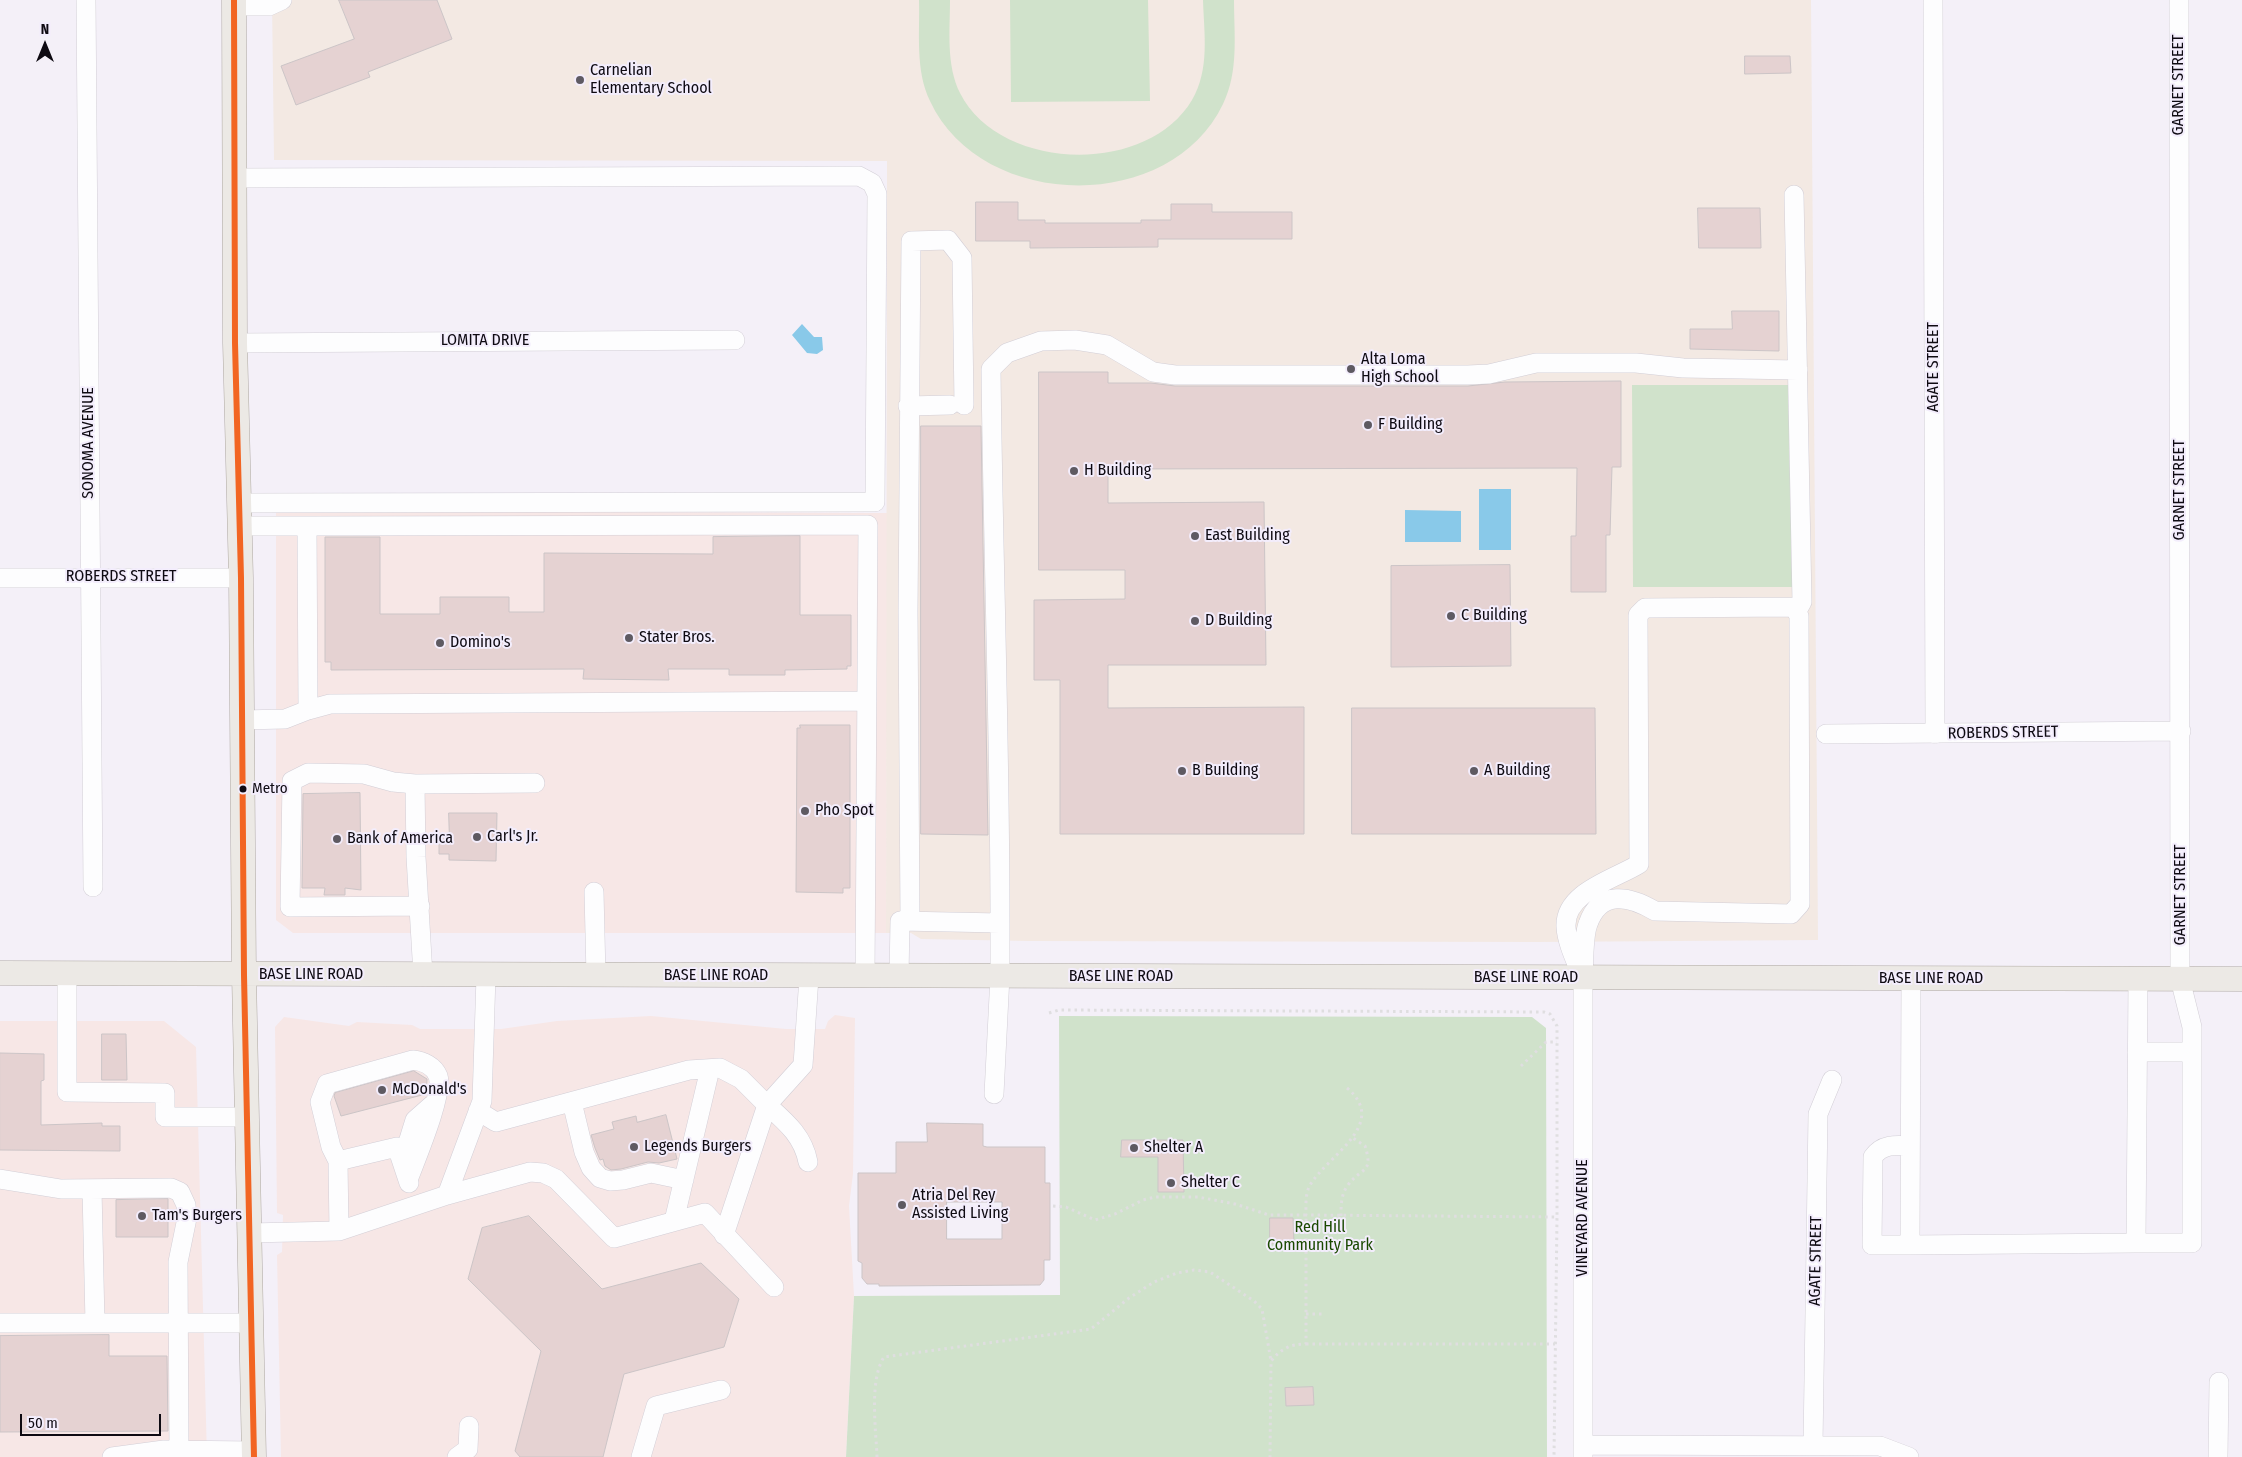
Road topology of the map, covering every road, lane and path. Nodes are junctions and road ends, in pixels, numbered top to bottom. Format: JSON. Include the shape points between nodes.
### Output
{"nodes":[{"id":1,"x":86,"y":0,"type":"edge"},
{"id":2,"x":282,"y":0,"type":"edge"},
{"id":3,"x":1933,"y":0,"type":"edge"},
{"id":4,"x":2179,"y":0,"type":"edge"},
{"id":5,"x":234,"y":3,"type":"edge"},
{"id":6,"x":235,"y":178,"type":"junction"},
{"id":7,"x":1794,"y":195,"type":"dead end"},
{"id":8,"x":736,"y":340,"type":"dead end"},
{"id":9,"x":235,"y":343,"type":"junction"},
{"id":10,"x":1798,"y":370,"type":"junction"},
{"id":11,"x":908,"y":406,"type":"junction"},
{"id":12,"x":240,"y":515,"type":"junction"},
{"id":13,"x":307,"y":526,"type":"junction"},
{"id":14,"x":90,"y":577,"type":"junction"},
{"id":15,"x":0,"y":578,"type":"edge"},
{"id":16,"x":241,"y":578,"type":"junction"},
{"id":17,"x":1797,"y":611,"type":"junction"},
{"id":18,"x":868,"y":701,"type":"junction"},
{"id":19,"x":308,"y":710,"type":"junction"},
{"id":20,"x":242,"y":720,"type":"junction"},
{"id":21,"x":2181,"y":731,"type":"junction"},
{"id":22,"x":1826,"y":734,"type":"dead end"},
{"id":23,"x":1935,"y":734,"type":"junction"},
{"id":24,"x":534,"y":783,"type":"dead end"},
{"id":25,"x":415,"y":784,"type":"junction"},
{"id":26,"x":93,"y":887,"type":"dead end"},
{"id":27,"x":594,"y":892,"type":"dead end"},
{"id":28,"x":420,"y":906,"type":"junction"},
{"id":29,"x":910,"y":922,"type":"junction"},
{"id":30,"x":1000,"y":923,"type":"junction"},
{"id":31,"x":0,"y":973,"type":"edge"},
{"id":32,"x":67,"y":973,"type":"junction"},
{"id":33,"x":244,"y":975,"type":"junction"},
{"id":34,"x":423,"y":976,"type":"junction"},
{"id":35,"x":486,"y":976,"type":"junction"},
{"id":36,"x":596,"y":976,"type":"junction"},
{"id":37,"x":1000,"y":976,"type":"junction"},
{"id":38,"x":808,"y":977,"type":"junction"},
{"id":39,"x":865,"y":977,"type":"junction"},
{"id":40,"x":898,"y":977,"type":"junction"},
{"id":41,"x":1582,"y":979,"type":"junction"},
{"id":42,"x":1911,"y":979,"type":"junction"},
{"id":43,"x":2180,"y":979,"type":"junction"},
{"id":44,"x":2138,"y":980,"type":"junction"},
{"id":45,"x":2242,"y":980,"type":"edge"},
{"id":46,"x":1049,"y":1013,"type":"dead end"},
{"id":47,"x":1558,"y":1042,"type":"junction"},
{"id":48,"x":2137,"y":1052,"type":"junction"},
{"id":49,"x":2192,"y":1052,"type":"junction"},
{"id":50,"x":1521,"y":1066,"type":"dead end"},
{"id":51,"x":710,"y":1069,"type":"junction"},
{"id":52,"x":1832,"y":1080,"type":"dead end"},
{"id":53,"x":1347,"y":1088,"type":"dead end"},
{"id":54,"x":994,"y":1094,"type":"dead end"},
{"id":55,"x":436,"y":1101,"type":"junction"},
{"id":56,"x":572,"y":1102,"type":"junction"},
{"id":57,"x":767,"y":1105,"type":"junction"},
{"id":58,"x":478,"y":1111,"type":"junction"},
{"id":59,"x":247,"y":1117,"type":"junction"},
{"id":60,"x":1353,"y":1138,"type":"junction"},
{"id":61,"x":1910,"y":1146,"type":"junction"},
{"id":62,"x":338,"y":1161,"type":"junction"},
{"id":63,"x":402,"y":1162,"type":"junction"},
{"id":64,"x":808,"y":1162,"type":"dead end"},
{"id":65,"x":0,"y":1179,"type":"edge"},
{"id":66,"x":408,"y":1180,"type":"junction"},
{"id":67,"x":684,"y":1180,"type":"junction"},
{"id":68,"x":92,"y":1189,"type":"junction"},
{"id":69,"x":447,"y":1195,"type":"junction"},
{"id":70,"x":413,"y":1206,"type":"junction"},
{"id":71,"x":1052,"y":1206,"type":"dead end"},
{"id":72,"x":1306,"y":1215,"type":"junction"},
{"id":73,"x":1341,"y":1216,"type":"junction"},
{"id":74,"x":1557,"y":1217,"type":"junction"},
{"id":75,"x":674,"y":1221,"type":"junction"},
{"id":76,"x":339,"y":1231,"type":"junction"},
{"id":77,"x":249,"y":1233,"type":"junction"},
{"id":78,"x":724,"y":1235,"type":"junction"},
{"id":79,"x":2136,"y":1243,"type":"junction"},
{"id":80,"x":1910,"y":1245,"type":"junction"},
{"id":81,"x":774,"y":1287,"type":"dead end"},
{"id":82,"x":1306,"y":1314,"type":"junction"},
{"id":83,"x":1324,"y":1314,"type":"dead end"},
{"id":84,"x":0,"y":1323,"type":"edge"},
{"id":85,"x":94,"y":1323,"type":"junction"},
{"id":86,"x":180,"y":1323,"type":"junction"},
{"id":87,"x":251,"y":1323,"type":"junction"},
{"id":88,"x":1306,"y":1344,"type":"junction"},
{"id":89,"x":1555,"y":1344,"type":"junction"},
{"id":90,"x":1271,"y":1361,"type":"junction"},
{"id":91,"x":2218,"y":1382,"type":"dead end"},
{"id":92,"x":721,"y":1390,"type":"dead end"},
{"id":93,"x":469,"y":1426,"type":"dead end"},
{"id":94,"x":1813,"y":1445,"type":"junction"},
{"id":95,"x":178,"y":1451,"type":"junction"},
{"id":96,"x":1583,"y":1451,"type":"edge"},
{"id":97,"x":254,"y":1454,"type":"edge"},
{"id":98,"x":466,"y":1454,"type":"edge"},
{"id":99,"x":112,"y":1457,"type":"edge"},
{"id":100,"x":641,"y":1457,"type":"edge"},
{"id":101,"x":877,"y":1457,"type":"edge"},
{"id":102,"x":1270,"y":1457,"type":"edge"},
{"id":103,"x":1554,"y":1457,"type":"edge"},
{"id":104,"x":1909,"y":1457,"type":"edge"},
{"id":105,"x":2218,"y":1457,"type":"edge"}],
"edges":[{"from":1,"to":14,"type":"street","name":"SONOMA AVENUE"},
{"from":2,"to":5,"type":"street","via":[[269,6]]},
{"from":3,"to":23,"type":"street","name":"AGATE STREET"},
{"from":4,"to":21,"type":"street","name":"GARNET STREET"},
{"from":5,"to":6,"type":"main road"},
{"from":6,"to":9,"type":"main road"},
{"from":6,"to":12,"type":"street","via":[[859,176],[872,184],[877,194],[875,502]]},
{"from":7,"to":10,"type":"street"},
{"from":8,"to":9,"type":"street","name":"LOMITA DRIVE"},
{"from":9,"to":12,"type":"main road"},
{"from":10,"to":17,"type":"street","via":[[1802,602]]},
{"from":10,"to":30,"type":"street","via":[[1683,368],[1636,363],[1536,363],[1489,374],[1468,375],[1175,375],[1153,372],[1107,345],[1075,340],[1041,341],[1007,353],[991,369]]},
{"from":11,"to":11,"type":"street","via":[[910,241],[948,240],[962,258],[957,405]]},
{"from":11,"to":29,"type":"street"},
{"from":12,"to":13,"type":"street"},
{"from":12,"to":16,"type":"main road"},
{"from":13,"to":18,"type":"street","via":[[868,524]]},
{"from":13,"to":19,"type":"street"},
{"from":14,"to":15,"type":"street","name":"ROBERDS STREET"},
{"from":14,"to":16,"type":"street","name":"ROBERDS STREET"},
{"from":14,"to":26,"type":"street","name":"SONOMA AVENUE"},
{"from":16,"to":20,"type":"main road"},
{"from":17,"to":41,"type":"street","via":[[1794,607],[1780,606],[1646,608],[1638,615],[1640,864],[1594,886],[1580,896],[1567,912],[1566,929]]},
{"from":17,"to":41,"type":"street","via":[[1800,904],[1790,914],[1781,914],[1655,911],[1626,898],[1609,900],[1594,911],[1587,926]]},
{"from":18,"to":19,"type":"street","via":[[330,704]]},
{"from":18,"to":39,"type":"street"},
{"from":19,"to":20,"type":"street","via":[[285,719]]},
{"from":20,"to":33,"type":"main road"},
{"from":21,"to":23,"type":"street","name":"ROBERDS STREET"},
{"from":21,"to":43,"type":"street","name":"GARNET STREET"},
{"from":22,"to":23,"type":"street","name":"ROBERDS STREET"},
{"from":24,"to":25,"type":"street"},
{"from":25,"to":28,"type":"street"},
{"from":25,"to":28,"type":"street","via":[[364,774],[308,773],[292,781],[290,907]]},
{"from":27,"to":36,"type":"street"},
{"from":28,"to":34,"type":"street"},
{"from":29,"to":30,"type":"street"},
{"from":29,"to":40,"type":"street","via":[[900,922]]},
{"from":30,"to":37,"type":"street"},
{"from":31,"to":32,"type":"main road","name":"BASE LINE ROAD"},
{"from":32,"to":33,"type":"main road","name":"BASE LINE ROAD"},
{"from":32,"to":59,"type":"street","via":[[67,1092],[165,1093],[165,1117]]},
{"from":33,"to":34,"type":"main road","name":"BASE LINE ROAD"},
{"from":33,"to":59,"type":"main road"},
{"from":34,"to":35,"type":"main road","name":"BASE LINE ROAD"},
{"from":35,"to":36,"type":"main road","name":"BASE LINE ROAD"},
{"from":35,"to":58,"type":"street","via":[[482,1101]]},
{"from":36,"to":38,"type":"main road","name":"BASE LINE ROAD"},
{"from":37,"to":40,"type":"main road","name":"BASE LINE ROAD"},
{"from":37,"to":41,"type":"main road","name":"BASE LINE ROAD"},
{"from":37,"to":54,"type":"street"},
{"from":38,"to":39,"type":"main road","name":"BASE LINE ROAD"},
{"from":38,"to":57,"type":"street","via":[[803,1065]]},
{"from":39,"to":40,"type":"main road","name":"BASE LINE ROAD"},
{"from":41,"to":42,"type":"main road","name":"BASE LINE ROAD"},
{"from":41,"to":96,"type":"street","name":"VINEYARD AVENUE"},
{"from":42,"to":44,"type":"main road","name":"BASE LINE ROAD"},
{"from":42,"to":61,"type":"street"},
{"from":43,"to":44,"type":"main road","name":"BASE LINE ROAD"},
{"from":43,"to":45,"type":"main road","name":"BASE LINE ROAD"},
{"from":43,"to":49,"type":"street","name":"GARNET STREET","via":[[2191,1020]]},
{"from":44,"to":48,"type":"street"},
{"from":46,"to":47,"type":"path","via":[[1058,1010],[1544,1012],[1555,1019]]},
{"from":47,"to":50,"type":"path","via":[[1546,1042]]},
{"from":47,"to":74,"type":"path"},
{"from":48,"to":49,"type":"street"},
{"from":48,"to":79,"type":"street"},
{"from":49,"to":79,"type":"street","name":"GARNET STREET","via":[[2192,1243]]},
{"from":51,"to":56,"type":"street","via":[[689,1070]]},
{"from":51,"to":57,"type":"street","via":[[720,1068],[741,1079]]},
{"from":51,"to":67,"type":"street"},
{"from":52,"to":94,"type":"street","name":"AGATE STREET","via":[[1818,1114]]},
{"from":53,"to":60,"type":"path","via":[[1361,1108],[1360,1125]]},
{"from":55,"to":62,"type":"street","via":[[438,1076],[423,1061],[413,1060],[326,1084],[320,1102],[331,1147]]},
{"from":55,"to":63,"type":"street","via":[[415,1120]]},
{"from":55,"to":66,"type":"street"},
{"from":56,"to":58,"type":"street","via":[[496,1122]]},
{"from":56,"to":67,"type":"street","via":[[584,1152],[600,1178],[623,1180],[651,1174]]},
{"from":57,"to":64,"type":"street","via":[[805,1146]]},
{"from":57,"to":78,"type":"street"},
{"from":58,"to":69,"type":"street"},
{"from":59,"to":77,"type":"main road"},
{"from":60,"to":72,"type":"path","via":[[1309,1186]]},
{"from":60,"to":73,"type":"path","via":[[1365,1146],[1368,1164],[1366,1171],[1349,1183],[1344,1193]]},
{"from":61,"to":80,"type":"street"},
{"from":61,"to":80,"type":"street","via":[[1892,1145],[1879,1149],[1873,1157],[1872,1245]]},
{"from":62,"to":63,"type":"street","via":[[398,1147]]},
{"from":62,"to":76,"type":"street"},
{"from":63,"to":66,"type":"street"},
{"from":65,"to":68,"type":"street","via":[[61,1190]]},
{"from":66,"to":70,"type":"street"},
{"from":67,"to":75,"type":"street"},
{"from":68,"to":85,"type":"street"},
{"from":68,"to":86,"type":"street","via":[[171,1188],[180,1192],[186,1204],[187,1218],[178,1262]]},
{"from":69,"to":70,"type":"street"},
{"from":69,"to":75,"type":"street","via":[[530,1172],[543,1172],[556,1179],[614,1238]]},
{"from":70,"to":76,"type":"street"},
{"from":71,"to":72,"type":"path","via":[[1066,1207],[1095,1220],[1154,1197],[1198,1197],[1236,1204],[1269,1215]]},
{"from":72,"to":73,"type":"path"},
{"from":72,"to":82,"type":"path"},
{"from":73,"to":74,"type":"path"},
{"from":74,"to":89,"type":"path"},
{"from":75,"to":78,"type":"street","via":[[705,1213]]},
{"from":76,"to":77,"type":"street"},
{"from":77,"to":87,"type":"main road"},
{"from":78,"to":81,"type":"street"},
{"from":79,"to":80,"type":"street"},
{"from":82,"to":83,"type":"path"},
{"from":82,"to":88,"type":"path"},
{"from":84,"to":85,"type":"street"},
{"from":85,"to":86,"type":"street"},
{"from":86,"to":87,"type":"street"},
{"from":86,"to":95,"type":"street"},
{"from":87,"to":97,"type":"main road"},
{"from":88,"to":89,"type":"path"},
{"from":88,"to":90,"type":"path","via":[[1290,1345]]},
{"from":89,"to":103,"type":"path"},
{"from":90,"to":101,"type":"path","via":[[1262,1309],[1254,1300],[1210,1272],[1177,1273],[1154,1282],[1129,1298],[1091,1329],[884,1357],[878,1366],[876,1389]]},
{"from":90,"to":102,"type":"path"},
{"from":91,"to":105,"type":"street"},
{"from":92,"to":100,"type":"street","via":[[656,1406]]},
{"from":93,"to":98,"type":"street"},
{"from":94,"to":96,"type":"street"},
{"from":94,"to":104,"type":"street","via":[[1880,1446]]},
{"from":95,"to":97,"type":"street"},
{"from":95,"to":99,"type":"street"}]}
